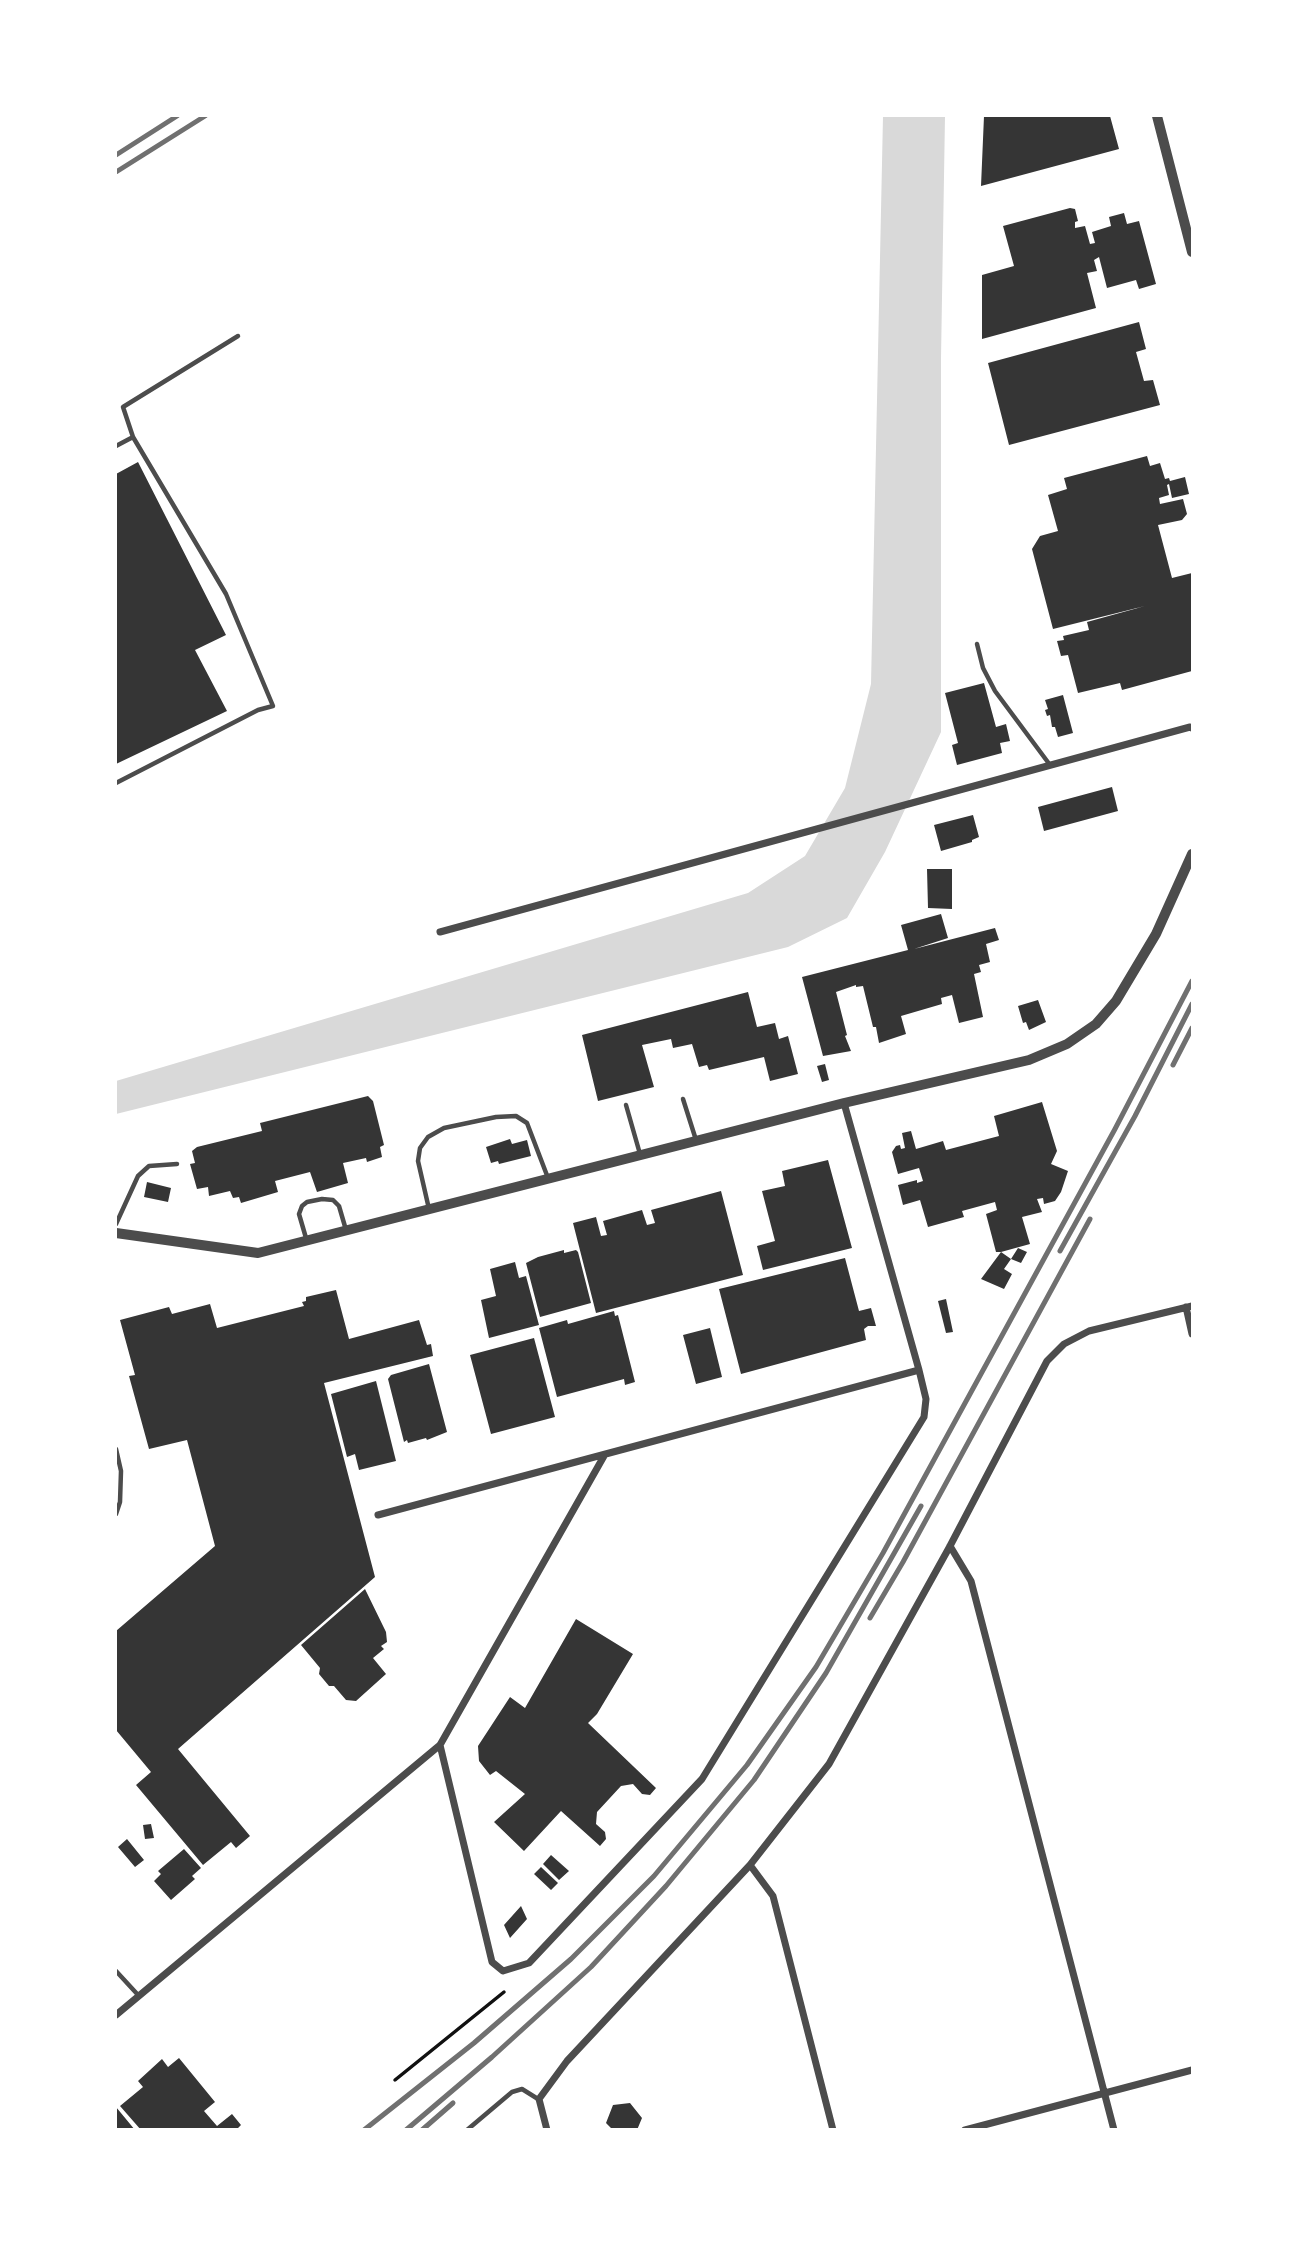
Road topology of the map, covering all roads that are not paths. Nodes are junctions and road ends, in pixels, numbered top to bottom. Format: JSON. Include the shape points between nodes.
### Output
{"nodes":[{"id":1,"x":1157,"y":116,"type":"edge"},
{"id":2,"x":1192,"y":252,"type":"edge"},
{"id":3,"x":238,"y":336,"type":"dead end"},
{"id":4,"x":133,"y":437,"type":"junction"},
{"id":5,"x":116,"y":446,"type":"edge"},
{"id":6,"x":977,"y":645,"type":"dead end"},
{"id":7,"x":1192,"y":728,"type":"edge"},
{"id":8,"x":1050,"y":766,"type":"junction"},
{"id":9,"x":116,"y":783,"type":"edge"},
{"id":10,"x":1192,"y":854,"type":"edge"},
{"id":11,"x":440,"y":932,"type":"dead end"},
{"id":12,"x":683,"y":1099,"type":"dead end"},
{"id":13,"x":844,"y":1103,"type":"junction"},
{"id":14,"x":626,"y":1105,"type":"dead end"},
{"id":15,"x":696,"y":1141,"type":"junction"},
{"id":16,"x":641,"y":1155,"type":"junction"},
{"id":17,"x":177,"y":1164,"type":"dead end"},
{"id":18,"x":549,"y":1179,"type":"junction"},
{"id":19,"x":429,"y":1209,"type":"junction"},
{"id":20,"x":116,"y":1224,"type":"edge"},
{"id":21,"x":346,"y":1231,"type":"junction"},
{"id":22,"x":116,"y":1233,"type":"edge"},
{"id":23,"x":306,"y":1241,"type":"junction"},
{"id":24,"x":1189,"y":1307,"type":"edge"},
{"id":25,"x":1192,"y":1334,"type":"edge"},
{"id":26,"x":919,"y":1370,"type":"junction"},
{"id":27,"x":116,"y":1449,"type":"edge"},
{"id":28,"x":604,"y":1456,"type":"junction"},
{"id":29,"x":116,"y":1514,"type":"edge"},
{"id":30,"x":378,"y":1515,"type":"dead end"},
{"id":31,"x":950,"y":1546,"type":"junction"},
{"id":32,"x":440,"y":1745,"type":"junction"},
{"id":33,"x":750,"y":1865,"type":"junction"},
{"id":34,"x":116,"y":1971,"type":"edge"},
{"id":35,"x":138,"y":1996,"type":"junction"},
{"id":36,"x":116,"y":2015,"type":"edge"},
{"id":37,"x":1192,"y":2070,"type":"edge"},
{"id":38,"x":1105,"y":2093,"type":"junction"},
{"id":39,"x":539,"y":2099,"type":"junction"},
{"id":40,"x":467,"y":2130,"type":"edge"},
{"id":41,"x":547,"y":2130,"type":"edge"},
{"id":42,"x":833,"y":2130,"type":"edge"},
{"id":43,"x":965,"y":2130,"type":"edge"},
{"id":44,"x":1114,"y":2130,"type":"edge"}],
"edges":[{"from":1,"to":2,"type":"street"},
{"from":3,"to":4,"type":"lane","via":[[123,407]]},
{"from":4,"to":5,"type":"lane"},
{"from":4,"to":9,"type":"lane","via":[[226,594],[273,706]]},
{"from":6,"to":8,"type":"lane","via":[[995,691]]},
{"from":7,"to":8,"type":"street"},
{"from":8,"to":11,"type":"street"},
{"from":10,"to":13,"type":"street","via":[[1156,934],[1116,1001],[1096,1024],[1067,1044],[1029,1060]]},
{"from":12,"to":15,"type":"lane"},
{"from":13,"to":15,"type":"street"},
{"from":13,"to":26,"type":"street"},
{"from":14,"to":16,"type":"lane"},
{"from":15,"to":16,"type":"street"},
{"from":16,"to":18,"type":"street"},
{"from":17,"to":20,"type":"lane","via":[[149,1166],[138,1176]]},
{"from":18,"to":19,"type":"street"},
{"from":18,"to":19,"type":"lane","via":[[527,1123],[516,1116],[444,1128],[420,1147],[418,1161]]},
{"from":19,"to":21,"type":"street"},
{"from":21,"to":23,"type":"street"},
{"from":21,"to":23,"type":"lane","via":[[333,1200],[307,1202],[299,1214]]},
{"from":22,"to":23,"type":"street","via":[[258,1253]]},
{"from":24,"to":25,"type":"street"},
{"from":24,"to":31,"type":"street","via":[[1089,1331],[1064,1344],[1047,1361]]},
{"from":26,"to":28,"type":"street"},
{"from":26,"to":32,"type":"street","via":[[926,1399],[924,1417],[702,1779],[529,1963],[503,1971],[492,1962]]},
{"from":27,"to":29,"type":"lane","via":[[121,1471]]},
{"from":28,"to":30,"type":"street"},
{"from":28,"to":32,"type":"street"},
{"from":31,"to":33,"type":"street","via":[[829,1764]]},
{"from":31,"to":38,"type":"street","via":[[971,1581]]},
{"from":32,"to":35,"type":"street"},
{"from":33,"to":39,"type":"street","via":[[567,2061]]},
{"from":33,"to":42,"type":"street","via":[[773,1896]]},
{"from":34,"to":35,"type":"lane"},
{"from":35,"to":36,"type":"street"},
{"from":37,"to":38,"type":"street"},
{"from":38,"to":43,"type":"street"},
{"from":38,"to":44,"type":"street"},
{"from":39,"to":40,"type":"lane","via":[[522,2089],[512,2092]]},
{"from":39,"to":41,"type":"street"}]}
